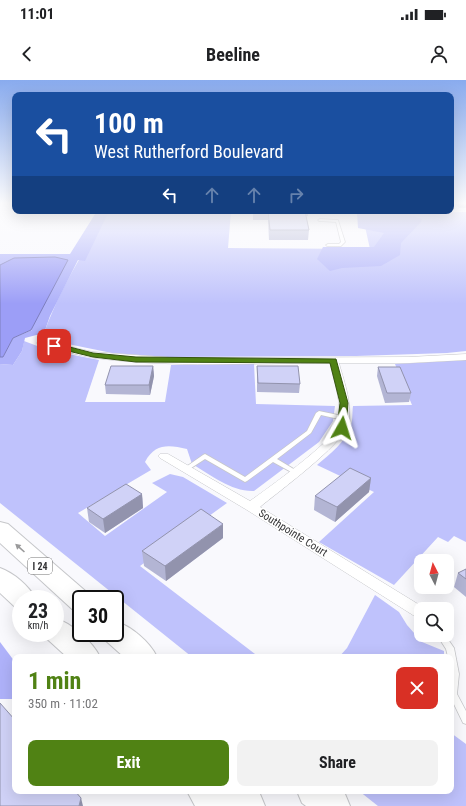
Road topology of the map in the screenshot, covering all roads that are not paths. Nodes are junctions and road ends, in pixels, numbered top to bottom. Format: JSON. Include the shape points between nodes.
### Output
{"nodes":[{"id":1,"x":342,"y":237,"type":"edge"},
{"id":2,"x":328,"y":245,"type":"dead end"},
{"id":3,"x":41,"y":343,"type":"dead end"},
{"id":4,"x":466,"y":357,"type":"edge"},
{"id":5,"x":334,"y":361,"type":"junction"},
{"id":6,"x":343,"y":418,"type":"junction"},
{"id":7,"x":164,"y":456,"type":"dead end"},
{"id":8,"x":272,"y":459,"type":"junction"},
{"id":9,"x":186,"y":469,"type":"junction"},
{"id":10,"x":295,"y":472,"type":"junction"},
{"id":11,"x":251,"y":507,"type":"junction"},
{"id":12,"x":0,"y":530,"type":"edge"},
{"id":13,"x":0,"y":578,"type":"edge"},
{"id":14,"x":13,"y":590,"type":"edge"},
{"id":15,"x":72,"y":594,"type":"edge"},
{"id":16,"x":414,"y":609,"type":"edge"},
{"id":17,"x":64,"y":637,"type":"edge"},
{"id":18,"x":124,"y":640,"type":"edge"},
{"id":19,"x":446,"y":642,"type":"edge"},
{"id":20,"x":83,"y":654,"type":"edge"},
{"id":21,"x":140,"y":654,"type":"edge"},
{"id":22,"x":451,"y":654,"type":"edge"},
{"id":23,"x":454,"y":669,"type":"edge"},
{"id":24,"x":454,"y":684,"type":"edge"},
{"id":25,"x":454,"y":696,"type":"edge"},
{"id":26,"x":466,"y":720,"type":"edge"},
{"id":27,"x":207,"y":794,"type":"edge"},
{"id":28,"x":235,"y":794,"type":"edge"},
{"id":29,"x":302,"y":794,"type":"edge"},
{"id":30,"x":318,"y":794,"type":"edge"},
{"id":31,"x":218,"y":806,"type":"edge"},
{"id":32,"x":248,"y":806,"type":"edge"},
{"id":33,"x":316,"y":806,"type":"edge"},
{"id":34,"x":333,"y":806,"type":"edge"}],
"edges":[{"from":1,"to":2,"type":"lane","via":[[344,242],[340,245]]},
{"from":3,"to":5,"type":"street","via":[[93,355],[136,359]]},
{"from":4,"to":5,"type":"street"},
{"from":5,"to":6,"type":"street","via":[[344,403]]},
{"from":6,"to":8,"type":"lane","via":[[319,413],[309,432]]},
{"from":6,"to":10,"type":"street","via":[[342,428]]},
{"from":7,"to":9,"type":"street","name":"Southpointe Court"},
{"from":8,"to":9,"type":"lane","via":[[245,480],[205,456]]},
{"from":8,"to":10,"type":"lane"},
{"from":9,"to":11,"type":"street","name":"Southpointe Court"},
{"from":10,"to":11,"type":"street"},
{"from":11,"to":16,"type":"street","name":"Southpointe Court"},
{"from":15,"to":12,"type":"highway","number":"I 24","one_way":true},
{"from":13,"to":14,"type":"highway"},
{"from":17,"to":20,"type":"highway"},
{"from":18,"to":21,"type":"highway"},
{"from":19,"to":22,"type":"lane"},
{"from":23,"to":24,"type":"lane"},
{"from":25,"to":26,"type":"lane"},
{"from":27,"to":31,"type":"highway"},
{"from":28,"to":32,"type":"highway"},
{"from":29,"to":33,"type":"highway"},
{"from":30,"to":34,"type":"highway"}]}
